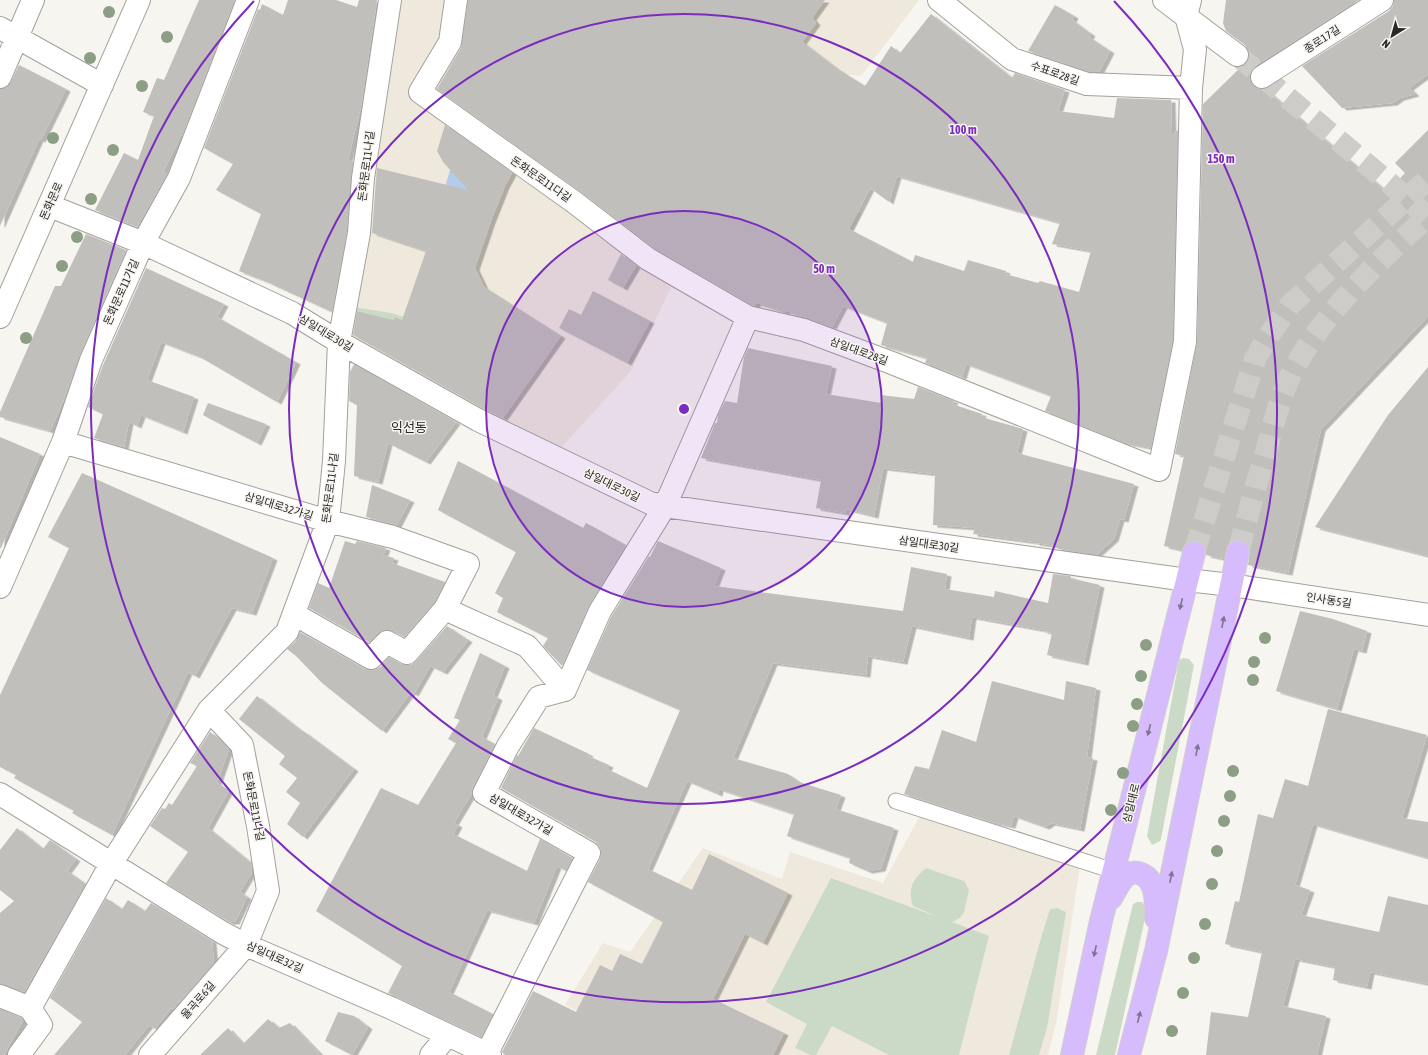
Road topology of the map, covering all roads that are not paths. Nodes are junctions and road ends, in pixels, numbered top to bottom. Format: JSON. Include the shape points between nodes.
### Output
{"nodes":[{"id":1,"x":33,"y":0,"type":"edge"},
{"id":2,"x":139,"y":0,"type":"edge"},
{"id":3,"x":248,"y":0,"type":"edge"},
{"id":4,"x":390,"y":0,"type":"edge"},
{"id":5,"x":456,"y":0,"type":"edge"},
{"id":6,"x":939,"y":0,"type":"edge"},
{"id":7,"x":1164,"y":0,"type":"edge"},
{"id":8,"x":1382,"y":0,"type":"edge"},
{"id":9,"x":1188,"y":8,"type":"edge"},
{"id":10,"x":9,"y":33,"type":"edge"},
{"id":11,"x":1237,"y":55,"type":"tunnel mouth"},
{"id":12,"x":0,"y":77,"type":"edge"},
{"id":13,"x":1262,"y":77,"type":"dead end"},
{"id":14,"x":102,"y":85,"type":"junction"},
{"id":15,"x":1191,"y":88,"type":"junction"},
{"id":16,"x":50,"y":206,"type":"junction"},
{"id":17,"x":143,"y":243,"type":"junction"},
{"id":18,"x":0,"y":317,"type":"edge"},
{"id":19,"x":748,"y":317,"type":"junction"},
{"id":20,"x":339,"y":342,"type":"junction"},
{"id":21,"x":63,"y":442,"type":"junction"},
{"id":22,"x":665,"y":506,"type":"junction"},
{"id":23,"x":328,"y":521,"type":"junction"},
{"id":24,"x":1238,"y":552,"type":"tunnel mouth"},
{"id":25,"x":1194,"y":553,"type":"tunnel mouth"},
{"id":26,"x":1187,"y":580,"type":"junction"},
{"id":27,"x":1231,"y":585,"type":"junction"},
{"id":28,"x":0,"y":586,"type":"edge"},
{"id":29,"x":445,"y":609,"type":"junction"},
{"id":30,"x":294,"y":614,"type":"junction"},
{"id":31,"x":1428,"y":615,"type":"edge"},
{"id":32,"x":565,"y":690,"type":"junction"},
{"id":33,"x":209,"y":710,"type":"junction"},
{"id":34,"x":0,"y":794,"type":"edge"},
{"id":35,"x":896,"y":801,"type":"dead end"},
{"id":36,"x":111,"y":864,"type":"junction"},
{"id":37,"x":1114,"y":871,"type":"junction"},
{"id":38,"x":1101,"y":921,"type":"junction"},
{"id":39,"x":246,"y":945,"type":"junction"},
{"id":40,"x":1156,"y":951,"type":"junction"},
{"id":41,"x":0,"y":996,"type":"edge"},
{"id":42,"x":30,"y":1008,"type":"junction"},
{"id":43,"x":448,"y":1035,"type":"junction"},
{"id":44,"x":489,"y":1054,"type":"edge"},
{"id":45,"x":19,"y":1055,"type":"edge"},
{"id":46,"x":150,"y":1055,"type":"edge"},
{"id":47,"x":431,"y":1055,"type":"edge"},
{"id":48,"x":1072,"y":1055,"type":"edge"},
{"id":49,"x":1129,"y":1055,"type":"edge"}],
"edges":[{"from":1,"to":10,"type":"street"},
{"from":2,"to":14,"type":"street","name":"돈화문로"},
{"from":3,"to":17,"type":"street","name":"돈화문로11가길","via":[[179,178]]},
{"from":4,"to":20,"type":"street","name":"돈화문로11나길","via":[[363,178],[359,233]]},
{"from":5,"to":19,"type":"street","name":"돈화문로11다길","via":[[450,42],[420,92],[574,202],[648,259]]},
{"from":6,"to":15,"type":"street","name":"수표로28길","via":[[1012,59],[1087,84]]},
{"from":7,"to":9,"type":"street"},
{"from":8,"to":13,"type":"street","name":"종로17길"},
{"from":9,"to":11,"type":"street"},
{"from":9,"to":15,"type":"street","via":[[1195,49]]},
{"from":10,"to":12,"type":"street"},
{"from":10,"to":14,"type":"street"},
{"from":14,"to":16,"type":"street","name":"돈화문로"},
{"from":15,"to":19,"type":"street","name":"삼일대로28길","via":[[1184,342],[1159,470],[848,346],[804,330]]},
{"from":16,"to":17,"type":"street","name":"삼일대로30길"},
{"from":16,"to":18,"type":"street","name":"돈화문로"},
{"from":17,"to":20,"type":"street","name":"삼일대로30길","via":[[292,313]]},
{"from":17,"to":21,"type":"street","name":"돈화문로11가길","via":[[91,360]]},
{"from":19,"to":22,"type":"street"},
{"from":20,"to":22,"type":"street","name":"삼일대로30길","via":[[478,420],[650,503]]},
{"from":20,"to":23,"type":"street","name":"돈화문로11나길","via":[[334,461]]},
{"from":21,"to":23,"type":"street","name":"삼일대로32가길"},
{"from":21,"to":28,"type":"street","name":"돈화문로11가길"},
{"from":22,"to":26,"type":"street","name":"삼일대로30길"},
{"from":22,"to":32,"type":"street","via":[[600,611]]},
{"from":23,"to":29,"type":"street","name":"삼일대로32가길","via":[[393,537],[468,564]]},
{"from":23,"to":30,"type":"street","name":"돈화문로11나길"},
{"from":24,"to":27,"type":"main road"},
{"from":25,"to":26,"type":"main road","name":"삼일대로"},
{"from":26,"to":27,"type":"street","name":"삼일대로30길"},
{"from":26,"to":37,"type":"main road","name":"삼일대로","one_way":true},
{"from":27,"to":31,"type":"street","name":"인사동5길"},
{"from":40,"to":27,"type":"main road","one_way":true},
{"from":29,"to":30,"type":"street","name":"삼일대로32가길","via":[[407,653],[387,642],[371,658]]},
{"from":29,"to":32,"type":"street","via":[[527,646]]},
{"from":30,"to":33,"type":"street","name":"돈화문로11나길","via":[[287,632]]},
{"from":32,"to":44,"type":"street","name":"삼일대로32가길","via":[[539,697],[508,746],[484,793],[589,853]]},
{"from":33,"to":36,"type":"street"},
{"from":33,"to":39,"type":"street","name":"돈화문로11나길","via":[[242,745],[258,826],[268,891]]},
{"from":34,"to":36,"type":"street","name":"삼일대로32길"},
{"from":35,"to":37,"type":"lane"},
{"from":36,"to":39,"type":"street","name":"삼일대로32길"},
{"from":36,"to":42,"type":"street"},
{"from":37,"to":38,"type":"main road","name":"삼일대로"},
{"from":38,"to":40,"type":"main road","via":[[1109,902],[1126,875],[1136,872],[1146,876],[1152,883],[1156,904]]},
{"from":38,"to":48,"type":"main road","name":"삼일대로","one_way":true},
{"from":39,"to":43,"type":"street","name":"삼일대로32길"},
{"from":39,"to":46,"type":"street","name":"율곡로6길"},
{"from":49,"to":40,"type":"main road","one_way":true},
{"from":41,"to":42,"type":"street"},
{"from":42,"to":45,"type":"street","via":[[41,1025]]},
{"from":43,"to":44,"type":"street","name":"삼일대로32길"},
{"from":43,"to":47,"type":"street"}]}
